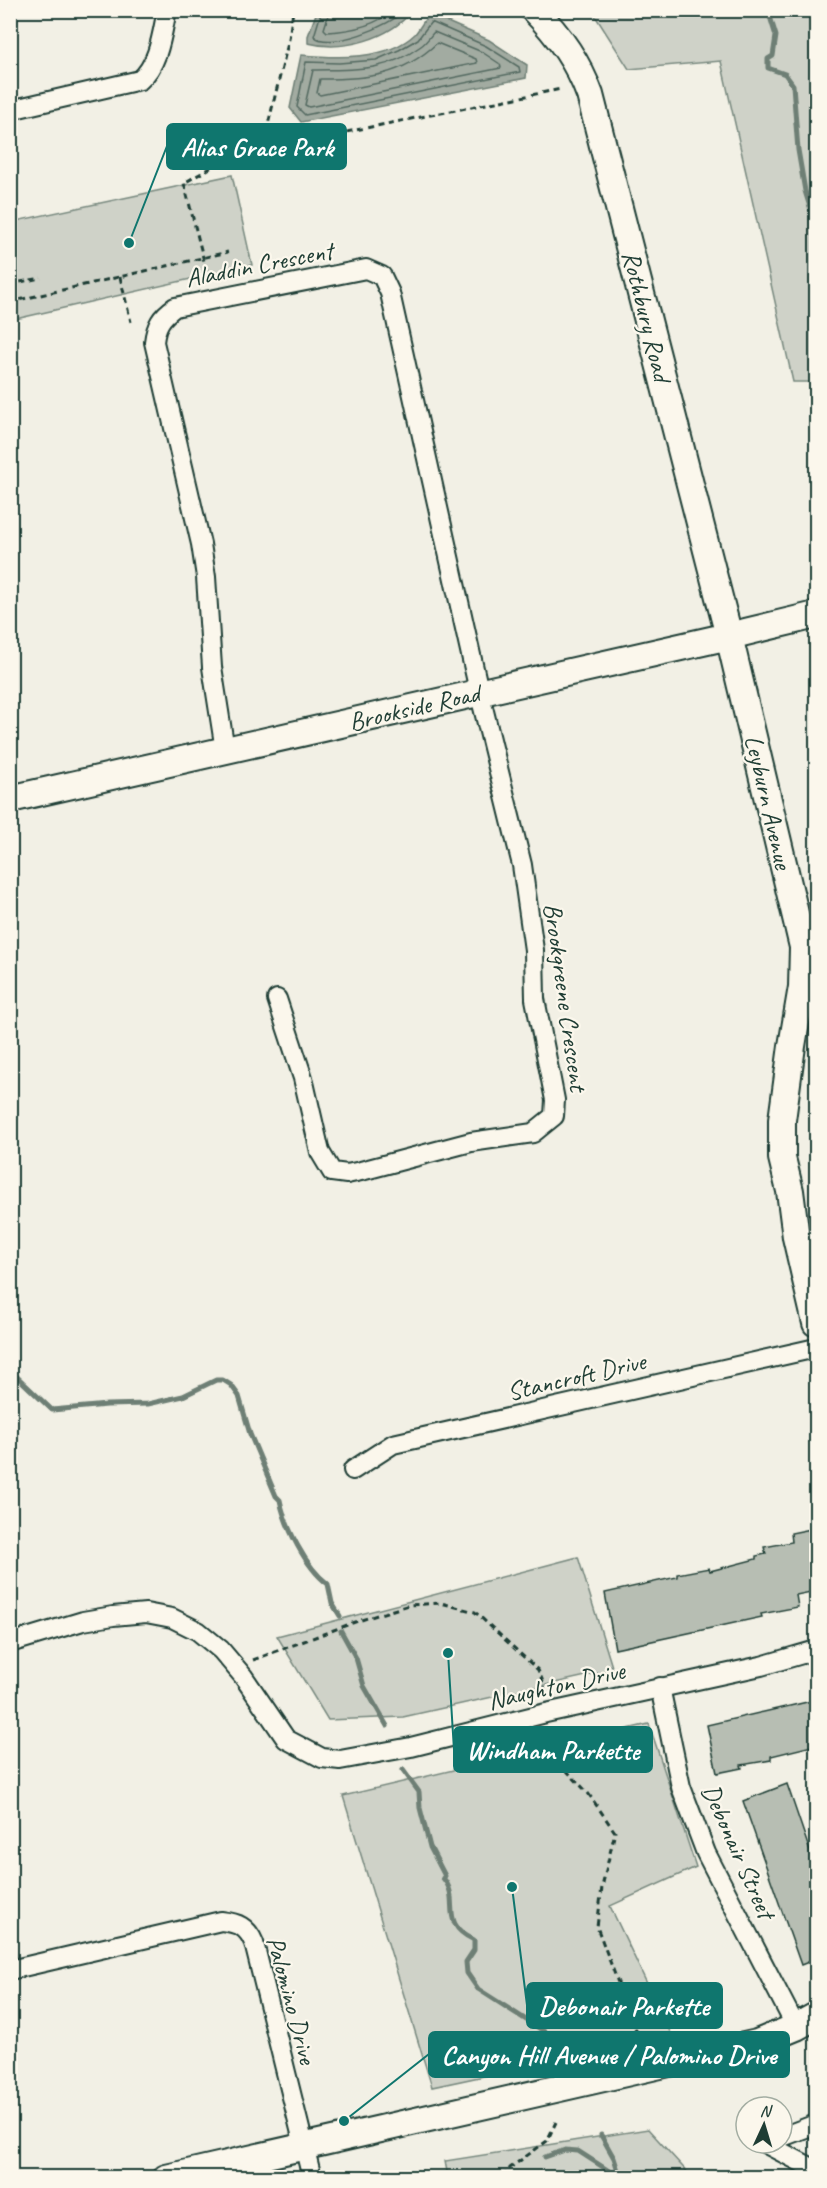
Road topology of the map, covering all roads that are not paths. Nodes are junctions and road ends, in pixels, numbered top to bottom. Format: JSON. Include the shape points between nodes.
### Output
{"nodes":[{"id":1,"x":167,"y":10,"type":"edge"},
{"id":2,"x":534,"y":10,"type":"edge"},
{"id":3,"x":10,"y":111,"type":"edge"},
{"id":4,"x":816,"y":615,"type":"edge"},
{"id":5,"x":729,"y":636,"type":"junction"},
{"id":6,"x":479,"y":692,"type":"junction"},
{"id":7,"x":225,"y":750,"type":"junction"},
{"id":8,"x":10,"y":799,"type":"edge"},
{"id":9,"x":277,"y":999,"type":"dead end"},
{"id":10,"x":816,"y":1323,"type":"edge"},
{"id":11,"x":816,"y":1348,"type":"edge"},
{"id":12,"x":353,"y":1470,"type":"dead end"},
{"id":13,"x":10,"y":1643,"type":"edge"},
{"id":14,"x":816,"y":1650,"type":"edge"},
{"id":15,"x":660,"y":1687,"type":"junction"},
{"id":16,"x":10,"y":1970,"type":"edge"},
{"id":17,"x":806,"y":2021,"type":"edge"},
{"id":18,"x":816,"y":2124,"type":"edge"},
{"id":19,"x":794,"y":2133,"type":"edge"},
{"id":20,"x":303,"y":2146,"type":"junction"},
{"id":21,"x":789,"y":2155,"type":"edge"},
{"id":22,"x":816,"y":2170,"type":"edge"},
{"id":23,"x":166,"y":2178,"type":"edge"},
{"id":24,"x":312,"y":2178,"type":"edge"}],
"edges":[{"from":1,"to":3,"type":"street","via":[[154,62],[140,80]]},
{"from":2,"to":5,"type":"street","name":"Rothbury Road","via":[[576,62],[590,94]]},
{"from":4,"to":5,"type":"street","name":"Brookside Road"},
{"from":5,"to":6,"type":"street","name":"Brookside Road"},
{"from":5,"to":10,"type":"street","name":"Leyburn Avenue","via":[[803,947],[802,987],[782,1120],[782,1158]]},
{"from":6,"to":7,"type":"street","name":"Brookside Road"},
{"from":6,"to":7,"type":"street","name":"Aladdin Crescent","via":[[390,293],[382,276],[356,271],[175,307],[162,316],[154,342],[201,544],[212,668]]},
{"from":6,"to":9,"type":"street","name":"Brookgreene Crescent","via":[[522,866],[534,950],[535,999],[555,1100],[554,1116],[534,1133],[471,1142],[362,1171],[332,1172],[320,1152],[303,1078]]},
{"from":7,"to":8,"type":"street","name":"Brookside Road"},
{"from":11,"to":12,"type":"street","name":"Stancroft Drive","via":[[393,1444]]},
{"from":13,"to":15,"type":"street","name":"Naughton Drive","via":[[113,1616],[146,1613],[172,1618],[198,1631],[221,1650],[286,1739],[322,1758],[340,1760],[411,1747]]},
{"from":14,"to":15,"type":"street","name":"Naughton Drive"},
{"from":15,"to":17,"type":"street","name":"Debonair Street","via":[[681,1787],[706,1854]]},
{"from":16,"to":20,"type":"street","name":"Palomino Drive","via":[[202,1925],[237,1923],[250,1932],[254,1943]]},
{"from":17,"to":20,"type":"street","via":[[757,2043]]},
{"from":18,"to":19,"type":"street"},
{"from":20,"to":23,"type":"street"},
{"from":20,"to":24,"type":"street"},
{"from":21,"to":22,"type":"street"}]}
